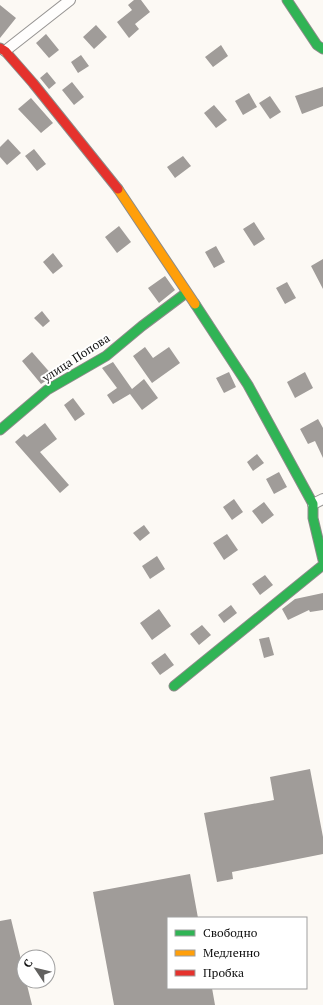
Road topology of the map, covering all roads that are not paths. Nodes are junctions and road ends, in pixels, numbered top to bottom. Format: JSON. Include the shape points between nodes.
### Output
{"nodes":[{"id":1,"x":70,"y":0,"type":"edge"},
{"id":2,"x":287,"y":0,"type":"edge"},
{"id":3,"x":323,"y":49,"type":"edge"},
{"id":4,"x":2,"y":50,"type":"edge"},
{"id":5,"x":186,"y":293,"type":"junction"},
{"id":6,"x":0,"y":430,"type":"edge"},
{"id":7,"x":323,"y":499,"type":"edge"},
{"id":8,"x":313,"y":504,"type":"junction"},
{"id":9,"x":323,"y":560,"type":"edge"},
{"id":10,"x":323,"y":565,"type":"edge"},
{"id":11,"x":174,"y":686,"type":"dead end"}],
"edges":[{"from":1,"to":4,"type":"street"},
{"from":2,"to":3,"type":"street","via":[[317,45]]},
{"from":4,"to":5,"type":"street","via":[[33,82],[117,187]]},
{"from":5,"to":6,"type":"street","name":"улица Попова","via":[[106,356],[47,390]]},
{"from":5,"to":8,"type":"street","via":[[248,385]]},
{"from":7,"to":8,"type":"street"},
{"from":8,"to":9,"type":"street","via":[[313,518]]},
{"from":10,"to":11,"type":"street"}]}
